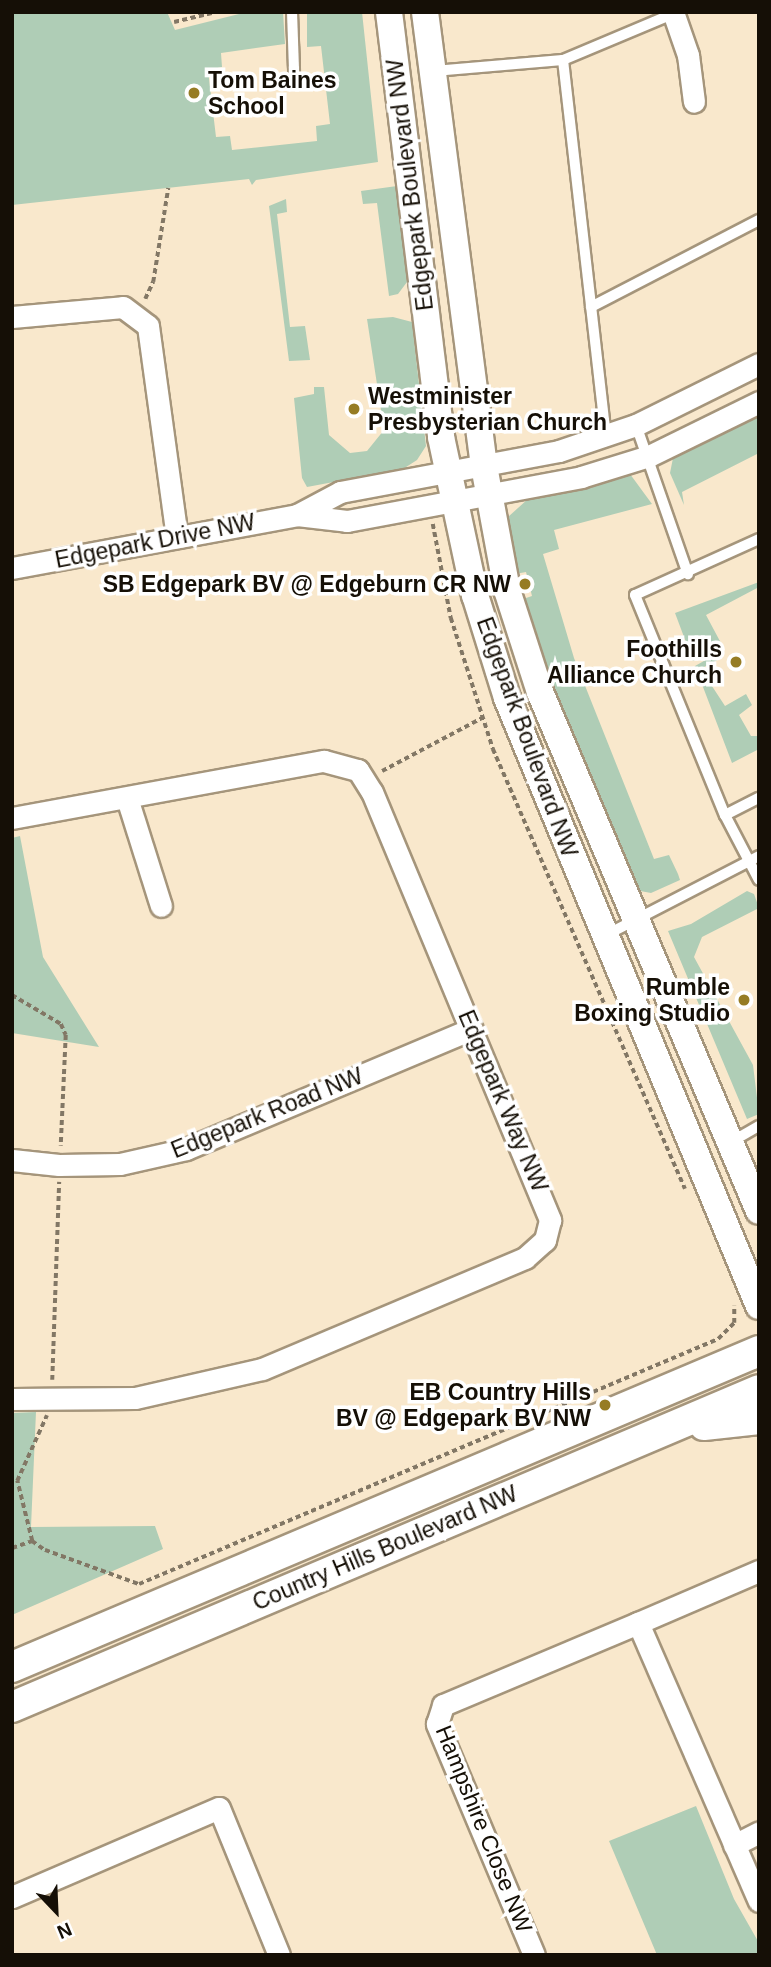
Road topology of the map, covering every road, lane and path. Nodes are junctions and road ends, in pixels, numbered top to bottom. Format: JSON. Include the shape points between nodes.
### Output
{"nodes":[{"id":1,"x":216,"y":12,"type":"edge"},
{"id":2,"x":292,"y":12,"type":"edge"},
{"id":3,"x":328,"y":12,"type":"edge"},
{"id":4,"x":342,"y":12,"type":"edge"},
{"id":5,"x":389,"y":12,"type":"edge"},
{"id":6,"x":425,"y":12,"type":"edge"},
{"id":7,"x":675,"y":13,"type":"edge"},
{"id":8,"x":202,"y":14,"type":"edge"},
{"id":9,"x":174,"y":22,"type":"dead end"},
{"id":10,"x":563,"y":60,"type":"junction"},
{"id":11,"x":294,"y":70,"type":"dead end"},
{"id":12,"x":434,"y":71,"type":"junction"},
{"id":13,"x":694,"y":102,"type":"dead end"},
{"id":14,"x":168,"y":188,"type":"dead end"},
{"id":15,"x":759,"y":220,"type":"edge"},
{"id":16,"x":461,"y":297,"type":"junction"},
{"id":17,"x":424,"y":302,"type":"junction"},
{"id":18,"x":591,"y":307,"type":"junction"},
{"id":19,"x":138,"y":313,"type":"junction"},
{"id":20,"x":12,"y":317,"type":"edge"},
{"id":21,"x":759,"y":364,"type":"edge"},
{"id":22,"x":759,"y":402,"type":"edge"},
{"id":23,"x":636,"y":425,"type":"junction"},
{"id":24,"x":606,"y":437,"type":"junction"},
{"id":25,"x":649,"y":456,"type":"junction"},
{"id":26,"x":484,"y":466,"type":"junction"},
{"id":27,"x":447,"y":472,"type":"junction"},
{"id":28,"x":488,"y":495,"type":"junction"},
{"id":29,"x":454,"y":501,"type":"junction"},
{"id":30,"x":297,"y":514,"type":"junction"},
{"id":31,"x":177,"y":537,"type":"junction"},
{"id":32,"x":759,"y":539,"type":"edge"},
{"id":33,"x":12,"y":568,"type":"edge"},
{"id":34,"x":688,"y":574,"type":"junction"},
{"id":35,"x":482,"y":718,"type":"dead end"},
{"id":36,"x":366,"y":780,"type":"junction"},
{"id":37,"x":127,"y":798,"type":"junction"},
{"id":38,"x":759,"y":798,"type":"edge"},
{"id":39,"x":725,"y":815,"type":"junction"},
{"id":40,"x":12,"y":818,"type":"edge"},
{"id":41,"x":754,"y":858,"type":"edge"},
{"id":42,"x":759,"y":880,"type":"edge"},
{"id":43,"x":161,"y":906,"type":"dead end"},
{"id":44,"x":636,"y":923,"type":"junction"},
{"id":45,"x":603,"y":936,"type":"junction"},
{"id":46,"x":472,"y":1029,"type":"junction"},
{"id":47,"x":759,"y":1126,"type":"edge"},
{"id":48,"x":730,"y":1143,"type":"junction"},
{"id":49,"x":12,"y":1160,"type":"edge"},
{"id":50,"x":759,"y":1211,"type":"edge"},
{"id":51,"x":752,"y":1315,"type":"edge"},
{"id":52,"x":759,"y":1351,"type":"edge"},
{"id":53,"x":759,"y":1390,"type":"edge"},
{"id":54,"x":12,"y":1399,"type":"edge"},
{"id":55,"x":50,"y":1402,"type":"junction"},
{"id":56,"x":759,"y":1419,"type":"edge"},
{"id":57,"x":666,"y":1430,"type":"junction"},
{"id":58,"x":32,"y":1541,"type":"junction"},
{"id":59,"x":12,"y":1548,"type":"edge"},
{"id":60,"x":759,"y":1571,"type":"edge"},
{"id":61,"x":638,"y":1623,"type":"junction"},
{"id":62,"x":12,"y":1667,"type":"edge"},
{"id":63,"x":12,"y":1707,"type":"edge"},
{"id":64,"x":759,"y":1832,"type":"edge"},
{"id":65,"x":734,"y":1845,"type":"junction"},
{"id":66,"x":753,"y":1872,"type":"edge"},
{"id":67,"x":12,"y":1897,"type":"edge"},
{"id":68,"x":759,"y":1901,"type":"edge"},
{"id":69,"x":279,"y":1955,"type":"edge"},
{"id":70,"x":534,"y":1955,"type":"edge"}],
"edges":[{"from":1,"to":8,"type":"path"},
{"from":2,"to":11,"type":"lane"},
{"from":3,"to":4,"type":"path"},
{"from":5,"to":17,"type":"street","name":"Edgepark Boulevard NW"},
{"from":6,"to":12,"type":"street","name":"Edgepark Boulevard NW"},
{"from":7,"to":10,"type":"lane"},
{"from":7,"to":13,"type":"street","via":[[688,55]]},
{"from":8,"to":9,"type":"path"},
{"from":10,"to":12,"type":"lane"},
{"from":10,"to":18,"type":"lane"},
{"from":12,"to":16,"type":"street","name":"Edgepark Boulevard NW"},
{"from":14,"to":19,"type":"path","via":[[153,282]]},
{"from":15,"to":18,"type":"lane"},
{"from":16,"to":17,"type":"street"},
{"from":16,"to":26,"type":"street","name":"Edgepark Boulevard NW"},
{"from":17,"to":27,"type":"street","name":"Edgepark Boulevard NW"},
{"from":18,"to":24,"type":"lane"},
{"from":19,"to":20,"type":"street","via":[[109,306]]},
{"from":19,"to":31,"type":"street","via":[[153,339]]},
{"from":21,"to":23,"type":"street","name":"Edgepark Drive NW"},
{"from":22,"to":25,"type":"street","name":"Edgepark Drive NW"},
{"from":23,"to":24,"type":"street","name":"Edgepark Drive NW"},
{"from":23,"to":25,"type":"lane"},
{"from":24,"to":26,"type":"street","name":"Edgepark Drive NW"},
{"from":25,"to":28,"type":"street","name":"Edgepark Drive NW","via":[[581,477]]},
{"from":25,"to":34,"type":"lane"},
{"from":26,"to":27,"type":"street","name":"Edgepark Drive NW"},
{"from":26,"to":28,"type":"street","name":"Edgepark Boulevard NW"},
{"from":27,"to":29,"type":"street","name":"Edgepark Boulevard NW"},
{"from":27,"to":30,"type":"street","name":"Edgepark Drive NW","via":[[340,492]]},
{"from":28,"to":29,"type":"street","name":"Edgepark Drive NW"},
{"from":28,"to":44,"type":"street","name":"Edgepark Boulevard NW","via":[[507,590],[540,692]]},
{"from":29,"to":30,"type":"street","name":"Edgepark Drive NW","via":[[346,521]]},
{"from":29,"to":45,"type":"street","name":"Edgepark Boulevard NW","via":[[475,595],[507,698]]},
{"from":30,"to":31,"type":"street","name":"Edgepark Drive NW"},
{"from":31,"to":33,"type":"street","name":"Edgepark Drive NW"},
{"from":32,"to":34,"type":"lane"},
{"from":34,"to":39,"type":"lane","via":[[635,595]]},
{"from":35,"to":36,"type":"path"},
{"from":36,"to":37,"type":"street","via":[[347,764],[324,761]]},
{"from":36,"to":46,"type":"street","name":"Edgepark Way NW"},
{"from":37,"to":40,"type":"street"},
{"from":37,"to":43,"type":"street"},
{"from":38,"to":39,"type":"lane"},
{"from":39,"to":41,"type":"lane"},
{"from":41,"to":42,"type":"lane"},
{"from":41,"to":44,"type":"lane"},
{"from":44,"to":45,"type":"lane"},
{"from":44,"to":48,"type":"street","name":"Edgepark Boulevard NW"},
{"from":45,"to":51,"type":"street","name":"Edgepark Boulevard NW"},
{"from":46,"to":49,"type":"street","name":"Edgepark Road NW","via":[[186,1149],[120,1164]]},
{"from":46,"to":55,"type":"street","name":"Edgepark Way NW","via":[[548,1209],[547,1235],[536,1252],[262,1370],[171,1393]]},
{"from":47,"to":48,"type":"lane"},
{"from":48,"to":50,"type":"street","name":"Edgepark Boulevard NW"},
{"from":51,"to":58,"type":"path","via":[[734,1323],[718,1339],[139,1584],[45,1550]]},
{"from":52,"to":62,"type":"main road","name":"Country Hills Boulevard NW"},
{"from":53,"to":57,"type":"main road","name":"Country Hills Boulevard NW"},
{"from":54,"to":55,"type":"street","name":"Edgepark Way NW"},
{"from":55,"to":58,"type":"path","via":[[36,1447],[17,1481]]},
{"from":56,"to":57,"type":"main road"},
{"from":57,"to":63,"type":"main road","name":"Country Hills Boulevard NW"},
{"from":58,"to":59,"type":"path"},
{"from":60,"to":61,"type":"street","name":"Hampshire Close NW"},
{"from":61,"to":65,"type":"street"},
{"from":61,"to":70,"type":"street","name":"Hampshire Close NW","via":[[443,1705],[437,1724]]},
{"from":64,"to":65,"type":"street"},
{"from":65,"to":66,"type":"street"},
{"from":66,"to":68,"type":"street"},
{"from":67,"to":69,"type":"street","via":[[219,1808]]}]}
